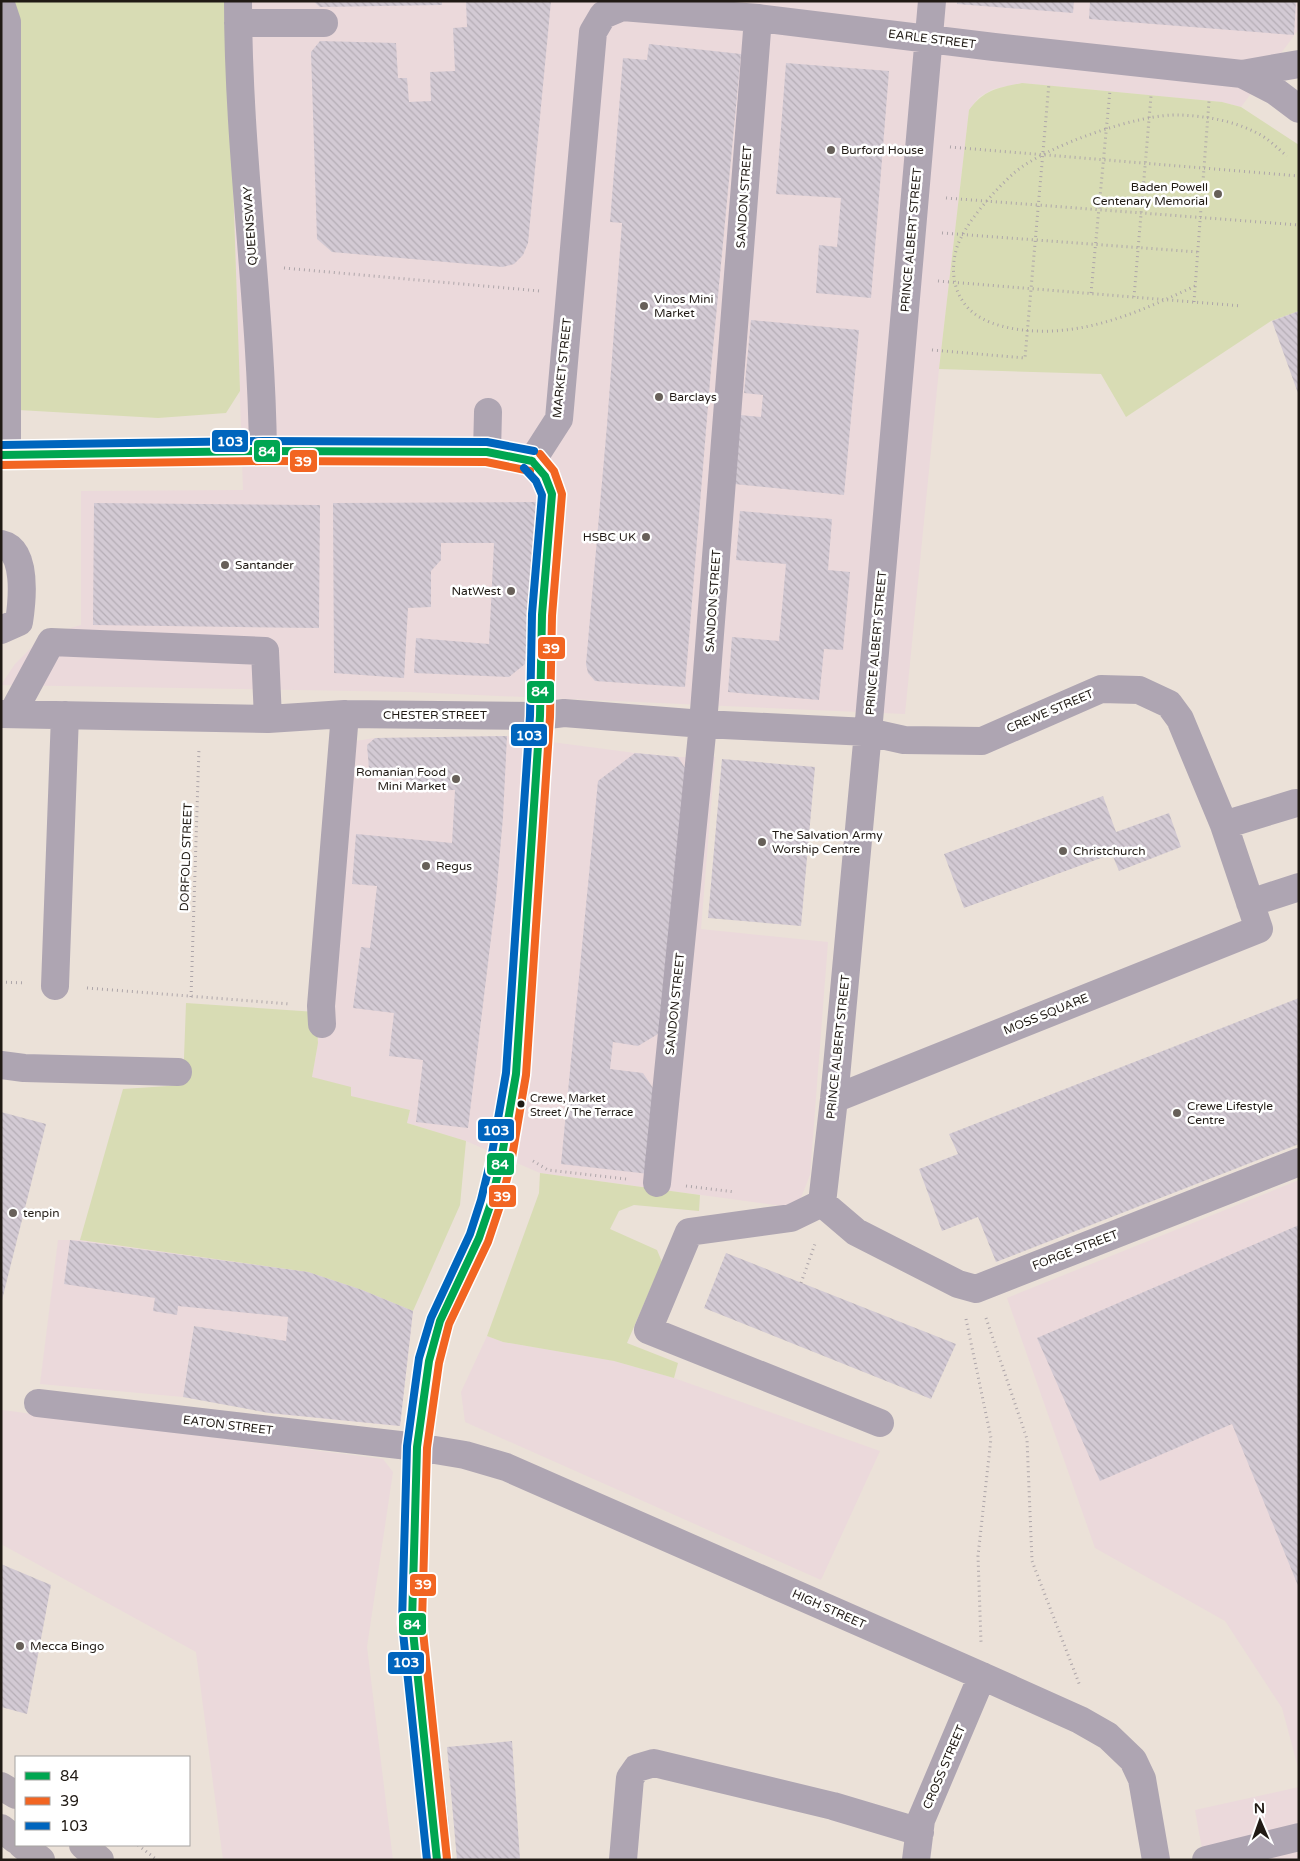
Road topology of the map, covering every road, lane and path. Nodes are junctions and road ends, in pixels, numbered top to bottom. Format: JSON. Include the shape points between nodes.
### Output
{"nodes":[{"id":1,"x":932,"y":1,"type":"edge"},
{"id":2,"x":1,"y":4,"type":"edge"},
{"id":3,"x":618,"y":4,"type":"edge"},
{"id":4,"x":238,"y":12,"type":"edge"},
{"id":5,"x":758,"y":18,"type":"junction"},
{"id":6,"x":324,"y":23,"type":"dead end"},
{"id":7,"x":930,"y":38,"type":"junction"},
{"id":8,"x":1052,"y":54,"type":"junction"},
{"id":9,"x":1113,"y":60,"type":"junction"},
{"id":10,"x":1154,"y":64,"type":"junction"},
{"id":11,"x":1299,"y":64,"type":"edge"},
{"id":12,"x":1212,"y":70,"type":"junction"},
{"id":13,"x":1242,"y":74,"type":"junction"},
{"id":14,"x":1299,"y":109,"type":"edge"},
{"id":15,"x":1149,"y":117,"type":"junction"},
{"id":16,"x":1208,"y":118,"type":"junction"},
{"id":17,"x":1106,"y":130,"type":"junction"},
{"id":18,"x":920,"y":144,"type":"junction"},
{"id":19,"x":1043,"y":155,"type":"junction"},
{"id":20,"x":1287,"y":156,"type":"dead end"},
{"id":21,"x":1103,"y":160,"type":"junction"},
{"id":22,"x":1145,"y":163,"type":"junction"},
{"id":23,"x":1204,"y":168,"type":"junction"},
{"id":24,"x":1299,"y":176,"type":"edge"},
{"id":25,"x":915,"y":195,"type":"junction"},
{"id":26,"x":987,"y":201,"type":"junction"},
{"id":27,"x":1039,"y":205,"type":"junction"},
{"id":28,"x":1099,"y":210,"type":"junction"},
{"id":29,"x":1142,"y":213,"type":"junction"},
{"id":30,"x":1201,"y":218,"type":"junction"},
{"id":31,"x":1299,"y":226,"type":"edge"},
{"id":32,"x":912,"y":230,"type":"junction"},
{"id":33,"x":963,"y":234,"type":"junction"},
{"id":34,"x":1036,"y":240,"type":"junction"},
{"id":35,"x":1095,"y":245,"type":"junction"},
{"id":36,"x":1138,"y":248,"type":"junction"},
{"id":37,"x":1198,"y":252,"type":"junction"},
{"id":38,"x":253,"y":265,"type":"junction"},
{"id":39,"x":908,"y":279,"type":"junction"},
{"id":40,"x":954,"y":282,"type":"junction"},
{"id":41,"x":1195,"y":286,"type":"junction"},
{"id":42,"x":1031,"y":289,"type":"junction"},
{"id":43,"x":1091,"y":293,"type":"junction"},
{"id":44,"x":570,"y":294,"type":"junction"},
{"id":45,"x":1134,"y":297,"type":"junction"},
{"id":46,"x":1166,"y":300,"type":"junction"},
{"id":47,"x":1194,"y":302,"type":"junction"},
{"id":48,"x":1242,"y":306,"type":"dead end"},
{"id":49,"x":1028,"y":331,"type":"junction"},
{"id":50,"x":902,"y":347,"type":"junction"},
{"id":51,"x":488,"y":412,"type":"dead end"},
{"id":52,"x":263,"y":451,"type":"junction"},
{"id":53,"x":487,"y":452,"type":"junction"},
{"id":54,"x":4,"y":455,"type":"edge"},
{"id":55,"x":532,"y":461,"type":"junction"},
{"id":56,"x":1,"y":544,"type":"edge"},
{"id":57,"x":1,"y":630,"type":"edge"},
{"id":58,"x":6,"y":714,"type":"edge"},
{"id":59,"x":345,"y":714,"type":"junction"},
{"id":60,"x":65,"y":715,"type":"junction"},
{"id":61,"x":540,"y":716,"type":"junction"},
{"id":62,"x":200,"y":717,"type":"junction"},
{"id":63,"x":268,"y":719,"type":"junction"},
{"id":64,"x":703,"y":724,"type":"junction"},
{"id":65,"x":868,"y":732,"type":"junction"},
{"id":66,"x":1296,"y":803,"type":"dead end"},
{"id":67,"x":1224,"y":825,"type":"junction"},
{"id":68,"x":1299,"y":887,"type":"edge"},
{"id":69,"x":1250,"y":903,"type":"junction"},
{"id":70,"x":1259,"y":929,"type":"joint"},
{"id":71,"x":1,"y":982,"type":"edge"},
{"id":72,"x":55,"y":986,"type":"junction"},
{"id":73,"x":191,"y":997,"type":"junction"},
{"id":74,"x":322,"y":1015,"type":"joint"},
{"id":75,"x":1,"y":1064,"type":"edge"},
{"id":76,"x":178,"y":1072,"type":"dead end"},
{"id":77,"x":834,"y":1099,"type":"junction"},
{"id":78,"x":1299,"y":1162,"type":"edge"},
{"id":79,"x":657,"y":1183,"type":"dead end"},
{"id":80,"x":822,"y":1203,"type":"junction"},
{"id":81,"x":967,"y":1286,"type":"junction"},
{"id":82,"x":38,"y":1403,"type":"dead end"},
{"id":83,"x":880,"y":1423,"type":"dead end"},
{"id":84,"x":417,"y":1447,"type":"junction"},
{"id":85,"x":982,"y":1676,"type":"junction"},
{"id":86,"x":1082,"y":1691,"type":"dead end"},
{"id":87,"x":1,"y":1786,"type":"edge"},
{"id":88,"x":15,"y":1794,"type":"edge"},
{"id":89,"x":1,"y":1828,"type":"edge"},
{"id":90,"x":920,"y":1832,"type":"junction"},
{"id":91,"x":1299,"y":1837,"type":"edge"},
{"id":92,"x":15,"y":1839,"type":"edge"},
{"id":93,"x":23,"y":1846,"type":"edge"},
{"id":94,"x":84,"y":1846,"type":"edge"},
{"id":95,"x":139,"y":1846,"type":"edge"},
{"id":96,"x":40,"y":1860,"type":"edge"},
{"id":97,"x":100,"y":1860,"type":"edge"},
{"id":98,"x":157,"y":1860,"type":"edge"},
{"id":99,"x":438,"y":1860,"type":"edge"},
{"id":100,"x":623,"y":1860,"type":"edge"},
{"id":101,"x":916,"y":1860,"type":"edge"},
{"id":102,"x":1156,"y":1860,"type":"edge"},
{"id":103,"x":1206,"y":1860,"type":"edge"}],
"edges":[{"from":1,"to":7,"type":"street","name":"PRINCE ALBERT STREET"},
{"from":2,"to":54,"type":"street","via":[[7,31]]},
{"from":3,"to":5,"type":"street","name":"EARLE STREET"},
{"from":3,"to":44,"type":"street","name":"MARKET STREET","via":[[604,15],[593,32]]},
{"from":4,"to":6,"type":"street"},
{"from":4,"to":38,"type":"street","name":"QUEENSWAY","via":[[239,75]]},
{"from":5,"to":7,"type":"street","name":"EARLE STREET"},
{"from":5,"to":64,"type":"street","name":"SANDON STREET"},
{"from":7,"to":8,"type":"street","name":"EARLE STREET"},
{"from":7,"to":18,"type":"street","name":"PRINCE ALBERT STREET"},
{"from":8,"to":9,"type":"street","name":"EARLE STREET"},
{"from":8,"to":19,"type":"path"},
{"from":9,"to":10,"type":"street","name":"EARLE STREET"},
{"from":9,"to":17,"type":"path"},
{"from":10,"to":12,"type":"street","name":"EARLE STREET"},
{"from":10,"to":15,"type":"path"},
{"from":11,"to":13,"type":"street","name":"EARLE STREET"},
{"from":12,"to":13,"type":"street","name":"EARLE STREET"},
{"from":12,"to":16,"type":"path"},
{"from":13,"to":14,"type":"street","name":"EARLE STREET"},
{"from":15,"to":16,"type":"path"},
{"from":15,"to":17,"type":"path"},
{"from":15,"to":22,"type":"path"},
{"from":16,"to":20,"type":"path","via":[[1258,133]]},
{"from":16,"to":23,"type":"path"},
{"from":17,"to":19,"type":"path"},
{"from":17,"to":21,"type":"path"},
{"from":18,"to":19,"type":"path"},
{"from":18,"to":25,"type":"street","name":"PRINCE ALBERT STREET"},
{"from":19,"to":21,"type":"path"},
{"from":19,"to":26,"type":"path","via":[[1015,172]]},
{"from":19,"to":27,"type":"path"},
{"from":21,"to":22,"type":"path"},
{"from":21,"to":28,"type":"path"},
{"from":22,"to":23,"type":"path"},
{"from":22,"to":29,"type":"path"},
{"from":23,"to":24,"type":"path"},
{"from":23,"to":30,"type":"path"},
{"from":25,"to":26,"type":"path"},
{"from":25,"to":32,"type":"street","name":"PRINCE ALBERT STREET"},
{"from":26,"to":27,"type":"path"},
{"from":26,"to":33,"type":"path"},
{"from":27,"to":28,"type":"path"},
{"from":27,"to":34,"type":"path"},
{"from":28,"to":29,"type":"path"},
{"from":28,"to":35,"type":"path"},
{"from":29,"to":30,"type":"path"},
{"from":29,"to":36,"type":"path"},
{"from":30,"to":31,"type":"path"},
{"from":30,"to":37,"type":"path"},
{"from":32,"to":33,"type":"path"},
{"from":32,"to":39,"type":"street","name":"PRINCE ALBERT STREET"},
{"from":33,"to":34,"type":"path"},
{"from":33,"to":40,"type":"path","via":[[957,248]]},
{"from":34,"to":35,"type":"path"},
{"from":34,"to":42,"type":"path"},
{"from":35,"to":36,"type":"path"},
{"from":35,"to":43,"type":"path"},
{"from":36,"to":37,"type":"path"},
{"from":36,"to":45,"type":"path"},
{"from":37,"to":41,"type":"path"},
{"from":38,"to":44,"type":"path"},
{"from":38,"to":52,"type":"street","name":"QUEENSWAY"},
{"from":39,"to":40,"type":"path"},
{"from":39,"to":50,"type":"street","name":"PRINCE ALBERT STREET"},
{"from":40,"to":42,"type":"path"},
{"from":40,"to":49,"type":"path","via":[[962,302],[978,317],[1002,327]]},
{"from":41,"to":46,"type":"path"},
{"from":41,"to":47,"type":"path"},
{"from":42,"to":43,"type":"path"},
{"from":42,"to":49,"type":"path"},
{"from":43,"to":45,"type":"path"},
{"from":44,"to":55,"type":"street","name":"MARKET STREET","via":[[559,419]]},
{"from":45,"to":46,"type":"path"},
{"from":46,"to":47,"type":"path"},
{"from":46,"to":49,"type":"path","via":[[1125,317],[1064,332]]},
{"from":47,"to":48,"type":"path"},
{"from":49,"to":50,"type":"path","via":[[1025,358]]},
{"from":50,"to":65,"type":"street","name":"PRINCE ALBERT STREET"},
{"from":51,"to":53,"type":"street"},
{"from":52,"to":53,"type":"street"},
{"from":52,"to":54,"type":"street"},
{"from":53,"to":55,"type":"street"},
{"from":55,"to":61,"type":"street","via":[[545,476],[552,494],[542,615]]},
{"from":56,"to":57,"type":"street","via":[[14,552],[20,563],[19,622]]},
{"from":58,"to":60,"type":"street","name":"CHESTER STREET"},
{"from":58,"to":63,"type":"street","via":[[51,642],[265,651]]},
{"from":59,"to":61,"type":"street","name":"CHESTER STREET"},
{"from":59,"to":63,"type":"street","name":"CHESTER STREET"},
{"from":59,"to":74,"type":"street"},
{"from":60,"to":62,"type":"street","name":"CHESTER STREET"},
{"from":60,"to":72,"type":"street"},
{"from":61,"to":64,"type":"street","name":"CHESTER STREET","via":[[564,713]]},
{"from":61,"to":84,"type":"street","via":[[516,1074],[491,1203],[479,1238],[440,1321],[429,1361]]},
{"from":62,"to":63,"type":"street","name":"CHESTER STREET"},
{"from":62,"to":73,"type":"path","name":"DORFOLD STREET"},
{"from":64,"to":65,"type":"street","name":"CHESTER STREET"},
{"from":64,"to":79,"type":"street","name":"SANDON STREET"},
{"from":65,"to":67,"type":"street","name":"CREWE STREET","via":[[904,740],[982,741],[1101,689],[1139,690],[1169,704],[1180,719]]},
{"from":65,"to":77,"type":"street","name":"PRINCE ALBERT STREET"},
{"from":66,"to":67,"type":"street"},
{"from":67,"to":69,"type":"street","name":"CREWE STREET"},
{"from":68,"to":69,"type":"street"},
{"from":69,"to":70,"type":"street","name":"CREWE STREET"},
{"from":70,"to":77,"type":"street","name":"MOSS SQUARE"},
{"from":71,"to":72,"type":"path"},
{"from":72,"to":73,"type":"path"},
{"from":73,"to":74,"type":"path"},
{"from":75,"to":76,"type":"street","via":[[24,1068]]},
{"from":77,"to":80,"type":"street","name":"PRINCE ALBERT STREET"},
{"from":78,"to":81,"type":"street","name":"FORGE STREET"},
{"from":80,"to":81,"type":"street","via":[[856,1232]]},
{"from":80,"to":83,"type":"street","via":[[791,1218],[689,1232],[648,1330]]},
{"from":81,"to":85,"type":"path","via":[[991,1438],[978,1556]]},
{"from":81,"to":86,"type":"path","via":[[1027,1439],[1032,1561]]},
{"from":82,"to":84,"type":"street","name":"EATON STREET"},
{"from":84,"to":85,"type":"street","name":"HIGH STREET","via":[[465,1455],[506,1467]]},
{"from":84,"to":99,"type":"street","via":[[412,1622]]},
{"from":85,"to":90,"type":"street","name":"CROSS STREET","via":[[921,1820]]},
{"from":85,"to":102,"type":"street","name":"HIGH STREET","via":[[1080,1720],[1123,1749],[1133,1760],[1142,1779]]},
{"from":87,"to":88,"type":"main road"},
{"from":89,"to":92,"type":"main road"},
{"from":90,"to":100,"type":"street","via":[[832,1806],[654,1763],[636,1768],[630,1778]]},
{"from":90,"to":101,"type":"street","name":"CROSS STREET"},
{"from":91,"to":103,"type":"street"},
{"from":93,"to":96,"type":"main road"},
{"from":94,"to":97,"type":"main road"},
{"from":95,"to":98,"type":"path"}]}
